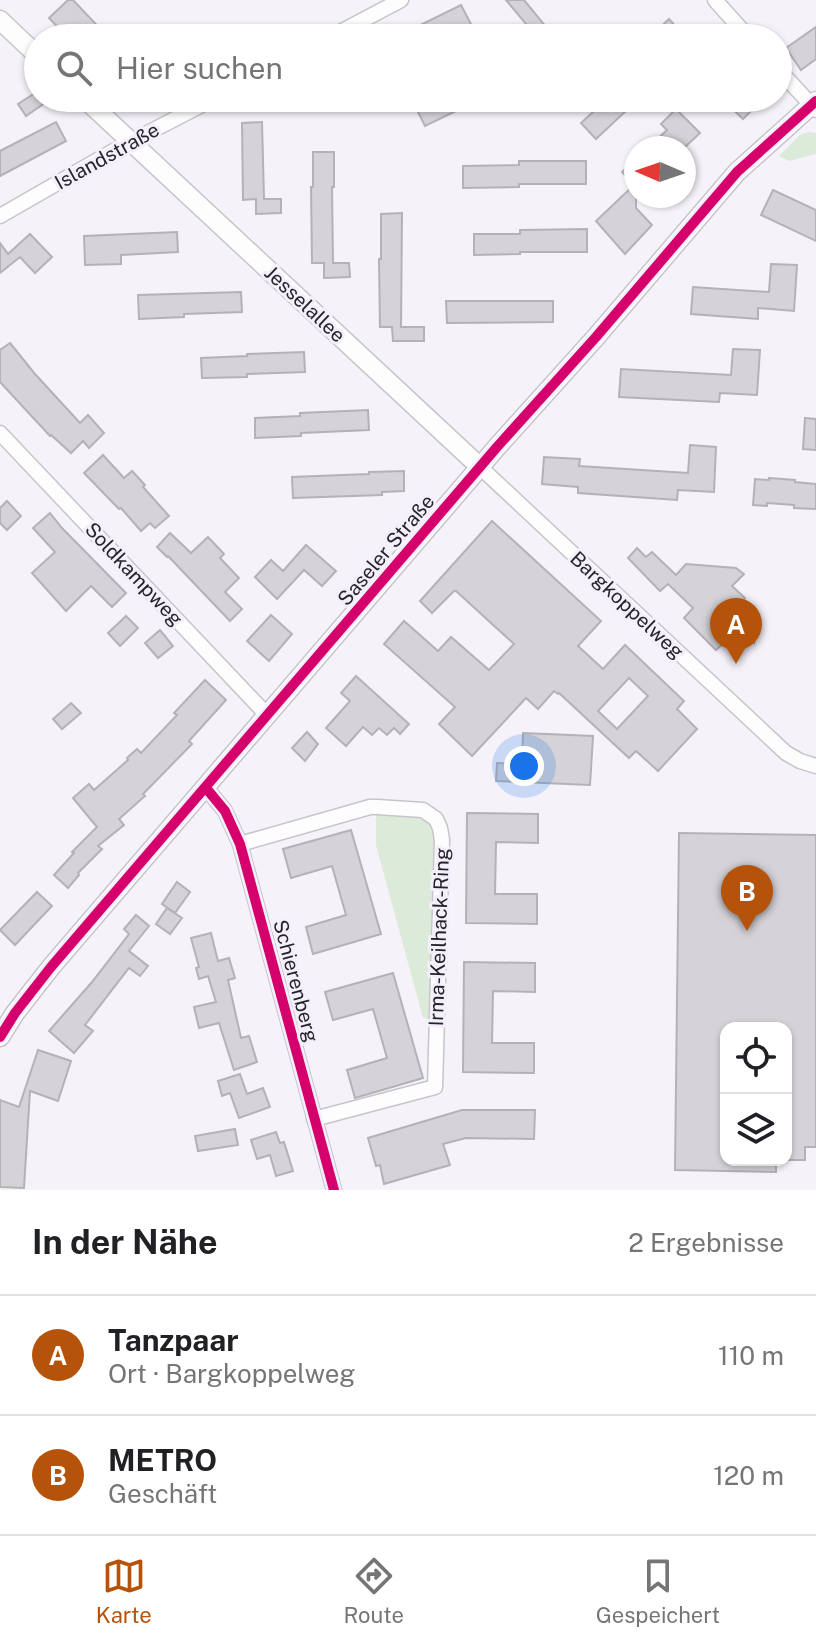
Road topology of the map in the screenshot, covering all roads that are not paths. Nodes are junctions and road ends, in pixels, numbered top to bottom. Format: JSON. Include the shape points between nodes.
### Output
{"nodes":[{"id":1,"x":401,"y":0,"type":"edge"},
{"id":2,"x":715,"y":0,"type":"edge"},
{"id":3,"x":0,"y":20,"type":"edge"},
{"id":4,"x":356,"y":24,"type":"edge"},
{"id":5,"x":736,"y":24,"type":"edge"},
{"id":6,"x":24,"y":43,"type":"edge"},
{"id":7,"x":792,"y":83,"type":"edge"},
{"id":8,"x":815,"y":105,"type":"edge"},
{"id":9,"x":99,"y":112,"type":"edge"},
{"id":10,"x":188,"y":112,"type":"edge"},
{"id":11,"x":130,"y":142,"type":"junction"},
{"id":12,"x":0,"y":216,"type":"edge"},
{"id":13,"x":0,"y":433,"type":"edge"},
{"id":14,"x":480,"y":467,"type":"junction"},
{"id":15,"x":268,"y":716,"type":"junction"},
{"id":16,"x":816,"y":766,"type":"edge"},
{"id":17,"x":206,"y":788,"type":"junction"},
{"id":18,"x":240,"y":844,"type":"junction"},
{"id":19,"x":0,"y":1037,"type":"edge"},
{"id":20,"x":314,"y":1119,"type":"junction"},
{"id":21,"x":334,"y":1190,"type":"edge"}],
"edges":[{"from":1,"to":4,"type":"street"},
{"from":2,"to":5,"type":"street"},
{"from":3,"to":6,"type":"street"},
{"from":7,"to":8,"type":"street"},
{"from":8,"to":14,"type":"street","name":"Saseler Straße","via":[[737,172]]},
{"from":9,"to":11,"type":"street","name":"Jesselallee"},
{"from":10,"to":11,"type":"street","name":"Islandstraße"},
{"from":11,"to":12,"type":"street","name":"Islandstraße"},
{"from":11,"to":14,"type":"street","name":"Jesselallee"},
{"from":13,"to":15,"type":"street","name":"Soldkampweg"},
{"from":14,"to":15,"type":"street","name":"Saseler Straße"},
{"from":14,"to":16,"type":"street","name":"Bargkoppelweg","via":[[786,753]]},
{"from":15,"to":17,"type":"street","name":"Saseler Straße"},
{"from":17,"to":18,"type":"street","name":"Schierenberg","via":[[225,811]]},
{"from":17,"to":19,"type":"street","name":"Saseler Straße","via":[[51,967]]},
{"from":18,"to":20,"type":"street","name":"Schierenberg"},
{"from":18,"to":20,"type":"street","name":"Irma-Keilhack-Ring","via":[[377,807],[423,810],[436,819],[441,833],[435,1087]]},
{"from":20,"to":21,"type":"street","name":"Schierenberg"}]}
